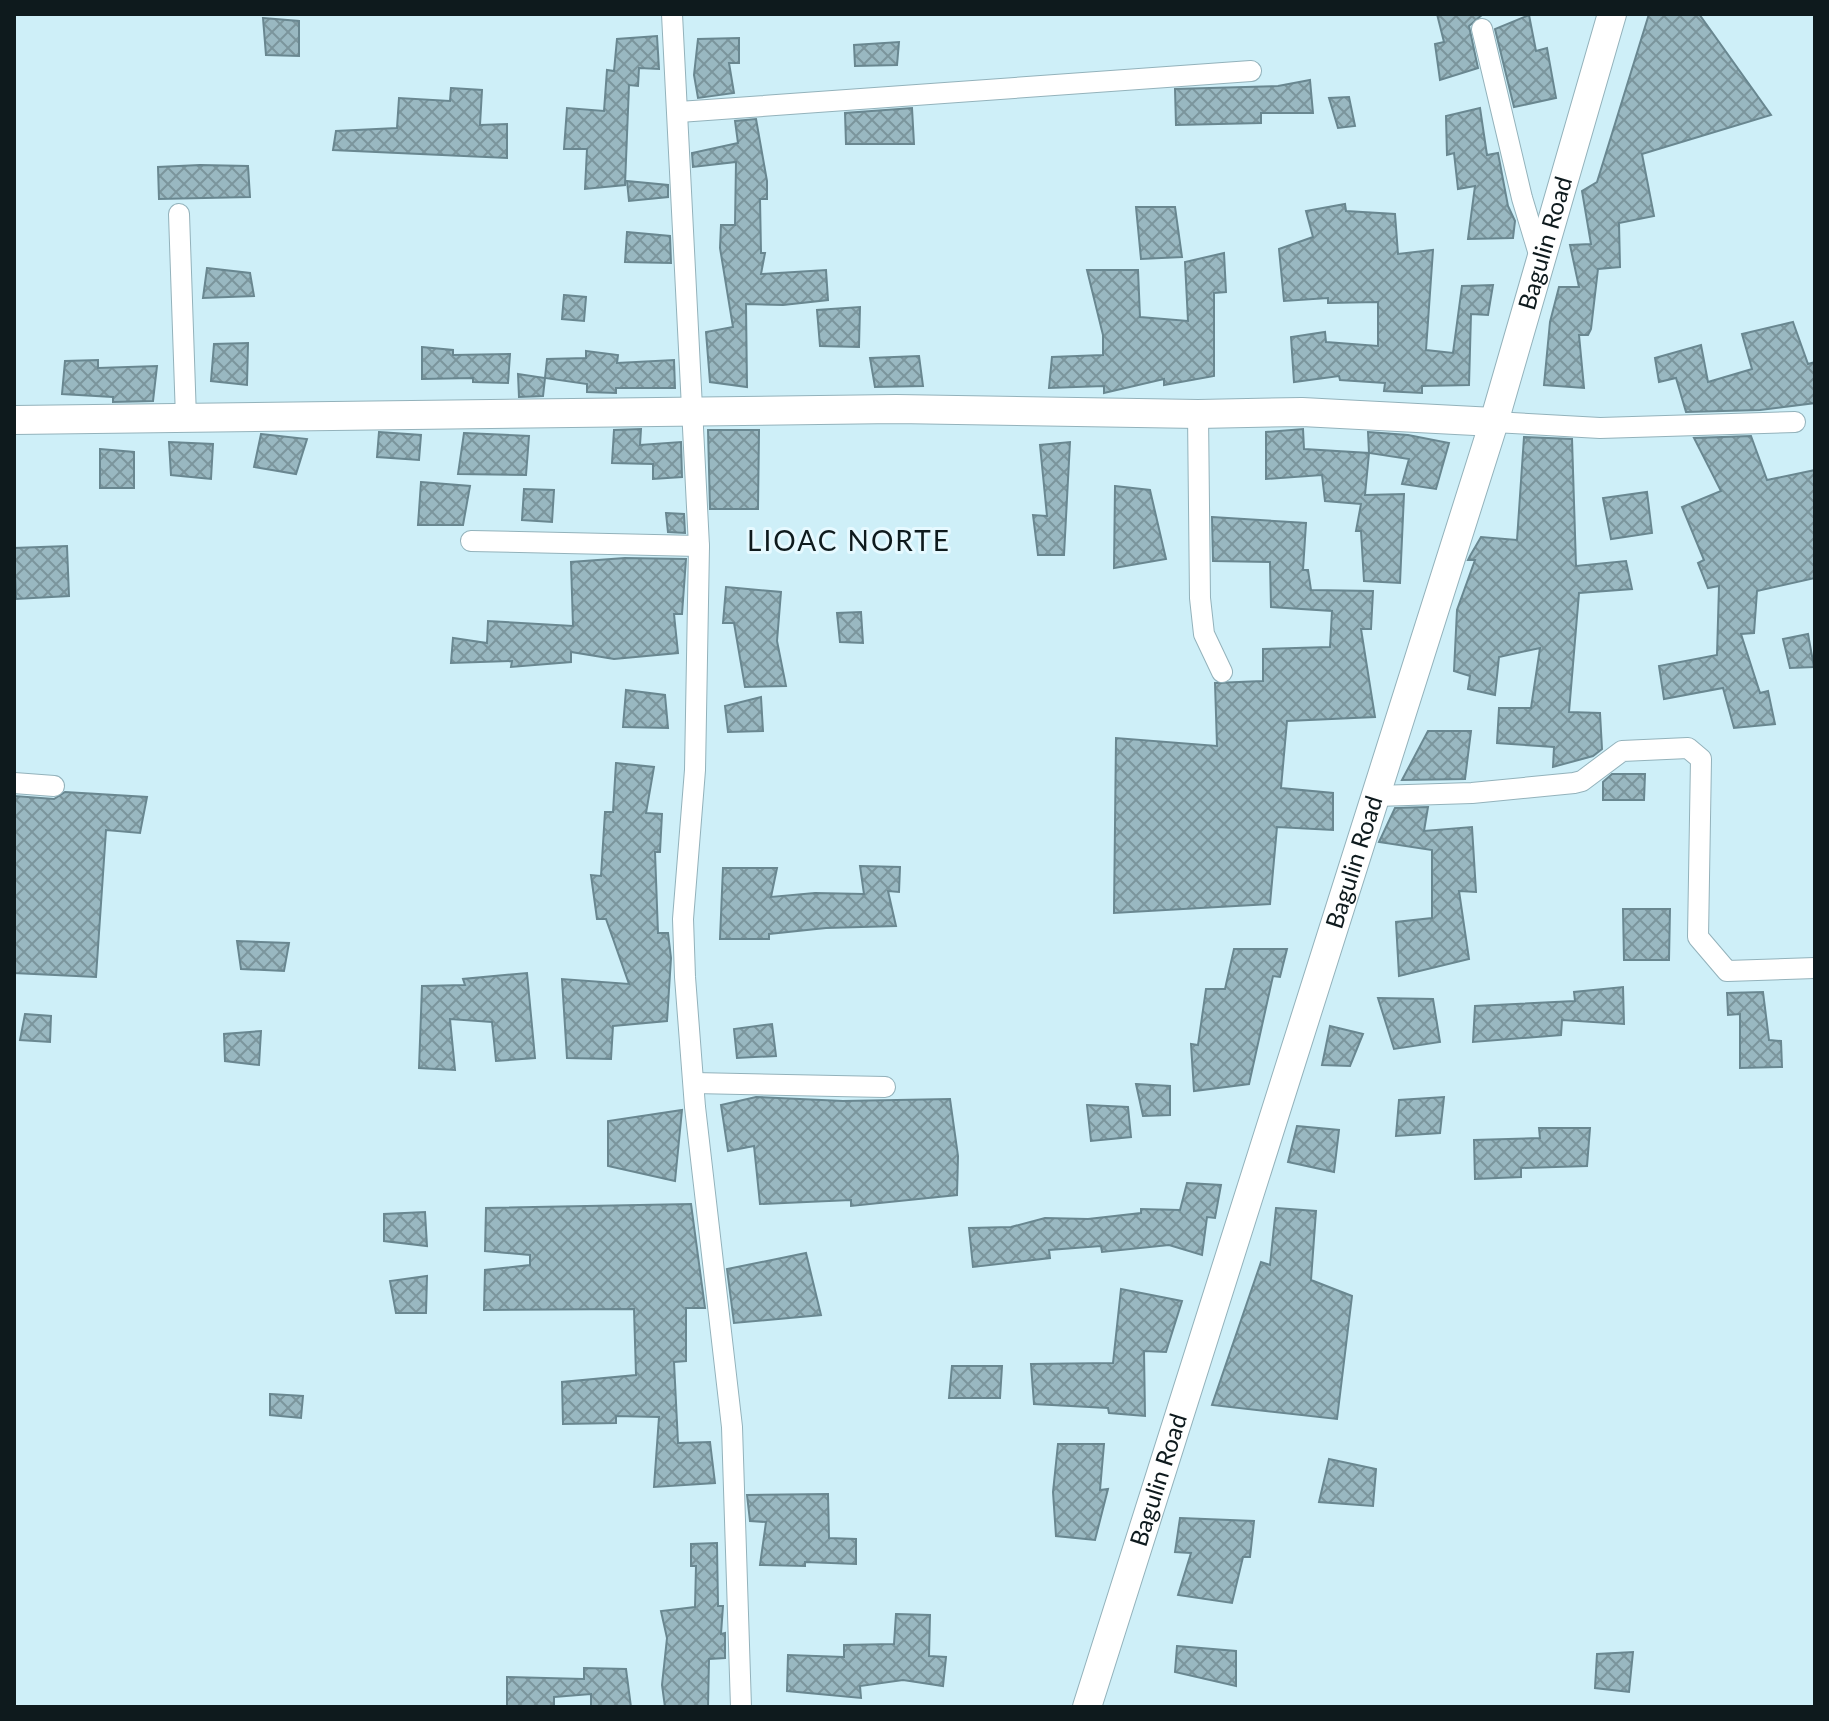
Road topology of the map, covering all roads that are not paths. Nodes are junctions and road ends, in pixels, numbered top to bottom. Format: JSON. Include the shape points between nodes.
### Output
{"nodes":[{"id":1,"x":672,"y":14,"type":"edge"},
{"id":2,"x":1612,"y":14,"type":"edge"},
{"id":3,"x":1482,"y":29,"type":"dead end"},
{"id":4,"x":1251,"y":71,"type":"dead end"},
{"id":5,"x":679,"y":112,"type":"junction"},
{"id":6,"x":179,"y":214,"type":"dead end"},
{"id":7,"x":1541,"y":261,"type":"junction"},
{"id":8,"x":692,"y":412,"type":"junction"},
{"id":9,"x":1198,"y":414,"type":"junction"},
{"id":10,"x":186,"y":418,"type":"junction"},
{"id":11,"x":14,"y":420,"type":"edge"},
{"id":12,"x":1494,"y":422,"type":"junction"},
{"id":13,"x":1795,"y":422,"type":"dead end"},
{"id":14,"x":471,"y":541,"type":"dead end"},
{"id":15,"x":699,"y":546,"type":"junction"},
{"id":16,"x":1222,"y":672,"type":"dead end"},
{"id":17,"x":14,"y":783,"type":"edge"},
{"id":18,"x":54,"y":786,"type":"dead end"},
{"id":19,"x":1376,"y":796,"type":"junction"},
{"id":20,"x":1815,"y":968,"type":"edge"},
{"id":21,"x":694,"y":1083,"type":"junction"},
{"id":22,"x":885,"y":1087,"type":"dead end"},
{"id":23,"x":741,"y":1707,"type":"edge"},
{"id":24,"x":1087,"y":1707,"type":"edge"}],
"edges":[{"from":1,"to":5,"type":"street"},
{"from":2,"to":7,"type":"main road","name":"Bagulin Road"},
{"from":3,"to":7,"type":"street"},
{"from":4,"to":5,"type":"street"},
{"from":5,"to":8,"type":"street"},
{"from":6,"to":10,"type":"street"},
{"from":7,"to":12,"type":"main road","name":"Bagulin Road"},
{"from":8,"to":9,"type":"main road"},
{"from":8,"to":10,"type":"main road"},
{"from":8,"to":15,"type":"street"},
{"from":9,"to":12,"type":"main road","via":[[1302,412]]},
{"from":9,"to":16,"type":"street","via":[[1202,622]]},
{"from":10,"to":11,"type":"main road"},
{"from":12,"to":13,"type":"street","via":[[1600,428]]},
{"from":12,"to":19,"type":"main road","name":"Bagulin Road"},
{"from":14,"to":15,"type":"street"},
{"from":15,"to":21,"type":"street","via":[[695,770],[683,919]]},
{"from":17,"to":18,"type":"street"},
{"from":19,"to":20,"type":"street","via":[[1574,783],[1622,751],[1688,748],[1701,759],[1696,902],[1702,943],[1727,971]]},
{"from":19,"to":24,"type":"main road","name":"Bagulin Road"},
{"from":21,"to":22,"type":"street"},
{"from":21,"to":23,"type":"street","via":[[732,1427]]}]}
